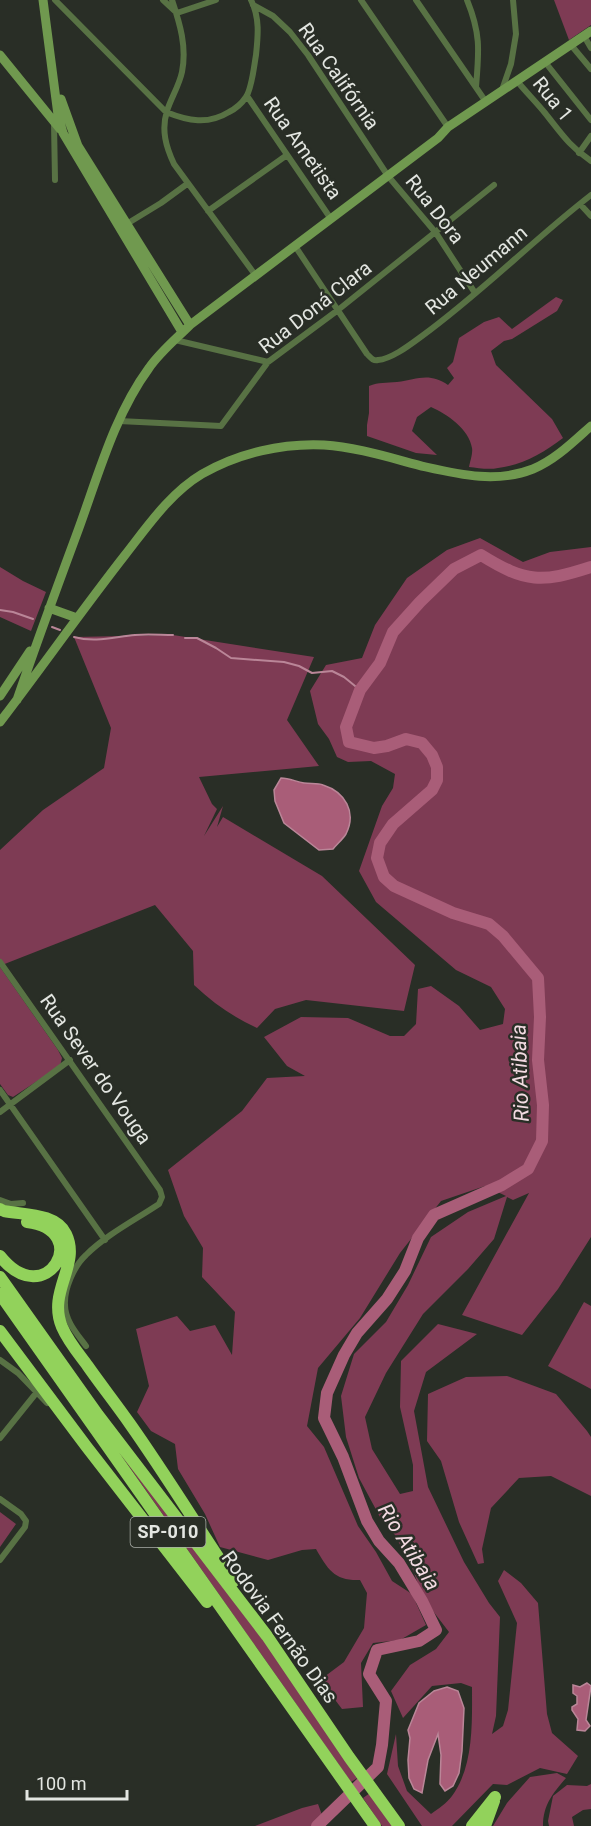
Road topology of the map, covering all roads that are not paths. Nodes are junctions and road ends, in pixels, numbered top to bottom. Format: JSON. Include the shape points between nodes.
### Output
{"nodes":[{"id":1,"x":43,"y":0,"type":"edge"},
{"id":2,"x":55,"y":0,"type":"edge"},
{"id":3,"x":163,"y":0,"type":"edge"},
{"id":4,"x":172,"y":0,"type":"edge"},
{"id":5,"x":216,"y":0,"type":"edge"},
{"id":6,"x":362,"y":0,"type":"edge"},
{"id":7,"x":416,"y":0,"type":"edge"},
{"id":8,"x":467,"y":0,"type":"edge"},
{"id":9,"x":513,"y":0,"type":"edge"},
{"id":10,"x":252,"y":2,"type":"edge"},
{"id":11,"x":177,"y":14,"type":"junction"},
{"id":12,"x":587,"y":34,"type":"edge"},
{"id":13,"x":571,"y":45,"type":"junction"},
{"id":14,"x":591,"y":48,"type":"edge"},
{"id":15,"x":0,"y":55,"type":"edge"},
{"id":16,"x":545,"y":62,"type":"junction"},
{"id":17,"x":591,"y":69,"type":"edge"},
{"id":18,"x":55,"y":81,"type":"junction"},
{"id":19,"x":517,"y":81,"type":"junction"},
{"id":20,"x":476,"y":87,"type":"junction"},
{"id":21,"x":502,"y":91,"type":"junction"},
{"id":22,"x":57,"y":94,"type":"junction"},
{"id":23,"x":247,"y":96,"type":"junction"},
{"id":24,"x":486,"y":102,"type":"junction"},
{"id":25,"x":40,"y":104,"type":"junction"},
{"id":26,"x":166,"y":112,"type":"junction"},
{"id":27,"x":56,"y":118,"type":"junction"},
{"id":28,"x":591,"y":120,"type":"edge"},
{"id":29,"x":448,"y":128,"type":"junction"},
{"id":30,"x":66,"y":130,"type":"junction"},
{"id":31,"x":591,"y":136,"type":"edge"},
{"id":32,"x":579,"y":153,"type":"junction"},
{"id":33,"x":287,"y":155,"type":"junction"},
{"id":34,"x":591,"y":161,"type":"edge"},
{"id":35,"x":388,"y":176,"type":"junction"},
{"id":36,"x":55,"y":180,"type":"dead end"},
{"id":37,"x":188,"y":184,"type":"junction"},
{"id":38,"x":494,"y":185,"type":"dead end"},
{"id":39,"x":591,"y":195,"type":"edge"},
{"id":40,"x":580,"y":204,"type":"junction"},
{"id":41,"x":208,"y":211,"type":"junction"},
{"id":42,"x":591,"y":216,"type":"edge"},
{"id":43,"x":332,"y":219,"type":"junction"},
{"id":44,"x":124,"y":225,"type":"junction"},
{"id":45,"x":436,"y":233,"type":"junction"},
{"id":46,"x":295,"y":246,"type":"junction"},
{"id":47,"x":256,"y":276,"type":"junction"},
{"id":48,"x":475,"y":293,"type":"junction"},
{"id":49,"x":338,"y":310,"type":"junction"},
{"id":50,"x":190,"y":325,"type":"junction"},
{"id":51,"x":182,"y":332,"type":"junction"},
{"id":52,"x":175,"y":340,"type":"junction"},
{"id":53,"x":268,"y":362,"type":"junction"},
{"id":54,"x":119,"y":421,"type":"junction"},
{"id":55,"x":591,"y":426,"type":"edge"},
{"id":56,"x":49,"y":608,"type":"junction"},
{"id":57,"x":77,"y":618,"type":"junction"},
{"id":58,"x":38,"y":638,"type":"junction"},
{"id":59,"x":0,"y":696,"type":"edge"},
{"id":60,"x":17,"y":700,"type":"junction"},
{"id":61,"x":0,"y":722,"type":"edge"},
{"id":62,"x":0,"y":962,"type":"edge"},
{"id":63,"x":70,"y":1060,"type":"junction"},
{"id":64,"x":0,"y":1090,"type":"edge"},
{"id":65,"x":10,"y":1104,"type":"junction"},
{"id":66,"x":0,"y":1112,"type":"edge"},
{"id":67,"x":0,"y":1200,"type":"edge"},
{"id":68,"x":23,"y":1203,"type":"dead end"},
{"id":69,"x":0,"y":1209,"type":"edge"},
{"id":70,"x":0,"y":1216,"type":"edge"},
{"id":71,"x":105,"y":1240,"type":"junction"},
{"id":72,"x":0,"y":1256,"type":"edge"},
{"id":73,"x":0,"y":1277,"type":"edge"},
{"id":74,"x":0,"y":1294,"type":"edge"},
{"id":75,"x":0,"y":1331,"type":"edge"},
{"id":76,"x":86,"y":1346,"type":"dead end"},
{"id":77,"x":0,"y":1360,"type":"edge"},
{"id":78,"x":37,"y":1392,"type":"junction"},
{"id":79,"x":0,"y":1438,"type":"edge"},
{"id":80,"x":86,"y":1446,"type":"junction"},
{"id":81,"x":0,"y":1499,"type":"edge"},
{"id":82,"x":0,"y":1560,"type":"edge"},
{"id":83,"x":267,"y":1636,"type":"junction"},
{"id":84,"x":248,"y":1648,"type":"junction"},
{"id":85,"x":372,"y":1822,"type":"edge"},
{"id":86,"x":399,"y":1826,"type":"edge"},
{"id":87,"x":472,"y":1826,"type":"edge"},
{"id":88,"x":485,"y":1826,"type":"edge"}],
"edges":[{"from":1,"to":18,"type":"main road"},
{"from":2,"to":26,"type":"street"},
{"from":3,"to":11,"type":"street"},
{"from":4,"to":11,"type":"street"},
{"from":5,"to":11,"type":"street"},
{"from":6,"to":29,"type":"street"},
{"from":7,"to":20,"type":"street"},
{"from":8,"to":20,"type":"street","via":[[478,38]]},
{"from":9,"to":21,"type":"street","via":[[516,34]]},
{"from":10,"to":23,"type":"street","via":[[259,29]]},
{"from":10,"to":35,"type":"street","name":"Rua Califórnia","via":[[290,32],[308,55]]},
{"from":11,"to":26,"type":"street","via":[[184,52],[182,74]]},
{"from":12,"to":13,"type":"main road"},
{"from":12,"to":14,"type":"street"},
{"from":13,"to":16,"type":"main road"},
{"from":13,"to":17,"type":"street"},
{"from":15,"to":25,"type":"main road"},
{"from":16,"to":19,"type":"main road"},
{"from":16,"to":28,"type":"street"},
{"from":18,"to":22,"type":"main road"},
{"from":18,"to":30,"type":"main road"},
{"from":19,"to":21,"type":"main road"},
{"from":19,"to":32,"type":"street","name":"Rua 1"},
{"from":20,"to":24,"type":"street"},
{"from":21,"to":24,"type":"main road"},
{"from":22,"to":25,"type":"main road","via":[[50,104]]},
{"from":22,"to":27,"type":"main road"},
{"from":23,"to":26,"type":"street","via":[[219,118],[201,122]]},
{"from":23,"to":33,"type":"street","name":"Rua Ametista"},
{"from":24,"to":29,"type":"main road"},
{"from":25,"to":27,"type":"main road"},
{"from":26,"to":37,"type":"street","via":[[166,148]]},
{"from":27,"to":30,"type":"main road"},
{"from":27,"to":36,"type":"street"},
{"from":29,"to":35,"type":"main road"},
{"from":30,"to":44,"type":"main road"},
{"from":31,"to":32,"type":"street"},
{"from":32,"to":34,"type":"street","name":"Rua 1"},
{"from":33,"to":41,"type":"street"},
{"from":33,"to":43,"type":"street","name":"Rua Ametista"},
{"from":35,"to":43,"type":"main road"},
{"from":35,"to":45,"type":"street","name":"Rua Dora"},
{"from":37,"to":41,"type":"street"},
{"from":37,"to":44,"type":"street"},
{"from":38,"to":45,"type":"street","name":"Rua Doná Clara"},
{"from":39,"to":40,"type":"street","name":"Rua Neumann"},
{"from":40,"to":42,"type":"street"},
{"from":40,"to":48,"type":"street","name":"Rua Neumann"},
{"from":41,"to":47,"type":"street"},
{"from":43,"to":46,"type":"main road"},
{"from":44,"to":50,"type":"main road"},
{"from":44,"to":51,"type":"main road"},
{"from":45,"to":48,"type":"street","name":"Rua Dora"},
{"from":45,"to":49,"type":"street","name":"Rua Doná Clara"},
{"from":46,"to":47,"type":"main road"},
{"from":46,"to":49,"type":"street"},
{"from":47,"to":50,"type":"main road"},
{"from":48,"to":49,"type":"street","name":"Rua Neumann","via":[[398,353],[376,361],[367,354]]},
{"from":49,"to":53,"type":"street","name":"Rua Doná Clara"},
{"from":50,"to":51,"type":"main road"},
{"from":51,"to":52,"type":"main road"},
{"from":52,"to":53,"type":"street"},
{"from":52,"to":54,"type":"main road","via":[[149,368]]},
{"from":53,"to":54,"type":"street","name":"Rua Doná Clara","via":[[221,426]]},
{"from":54,"to":56,"type":"main road"},
{"from":55,"to":57,"type":"main road","via":[[557,455],[533,469],[509,475],[462,475],[326,445],[294,445],[225,462],[200,475],[168,503]]},
{"from":56,"to":57,"type":"main road"},
{"from":56,"to":58,"type":"main road"},
{"from":57,"to":60,"type":"main road"},
{"from":58,"to":59,"type":"main road"},
{"from":58,"to":60,"type":"main road"},
{"from":60,"to":61,"type":"main road"},
{"from":62,"to":63,"type":"street","name":"Rua Sever do Vouga"},
{"from":63,"to":65,"type":"street"},
{"from":63,"to":71,"type":"street","name":"Rua Sever do Vouga","via":[[162,1197],[159,1204]]},
{"from":64,"to":65,"type":"street"},
{"from":65,"to":66,"type":"street"},
{"from":65,"to":71,"type":"street"},
{"from":67,"to":68,"type":"street"},
{"from":69,"to":83,"type":"highway","via":[[45,1217],[65,1231],[70,1259],[58,1300],[63,1329],[131,1425]]},
{"from":70,"to":72,"type":"highway","via":[[48,1228],[61,1249],[56,1264],[35,1277],[16,1272]]},
{"from":71,"to":76,"type":"street","via":[[80,1262],[64,1306],[73,1329]]},
{"from":73,"to":83,"type":"highway","name":"Rodovia Fernão Dias","number":"SP-010","via":[[98,1415]]},
{"from":74,"to":84,"type":"highway","name":"Rodovia Fernão Dias","number":"SP-010"},
{"from":75,"to":80,"type":"highway"},
{"from":77,"to":78,"type":"street"},
{"from":78,"to":79,"type":"street"},
{"from":78,"to":80,"type":"street"},
{"from":80,"to":84,"type":"highway","via":[[204,1598]]},
{"from":81,"to":82,"type":"street","via":[[26,1521]]},
{"from":83,"to":86,"type":"highway","name":"Rodovia Fernão Dias","number":"SP-010"},
{"from":84,"to":85,"type":"highway","name":"Rodovia Fernão Dias","number":"SP-010"},
{"from":87,"to":88,"type":"highway","via":[[495,1797]]}]}
